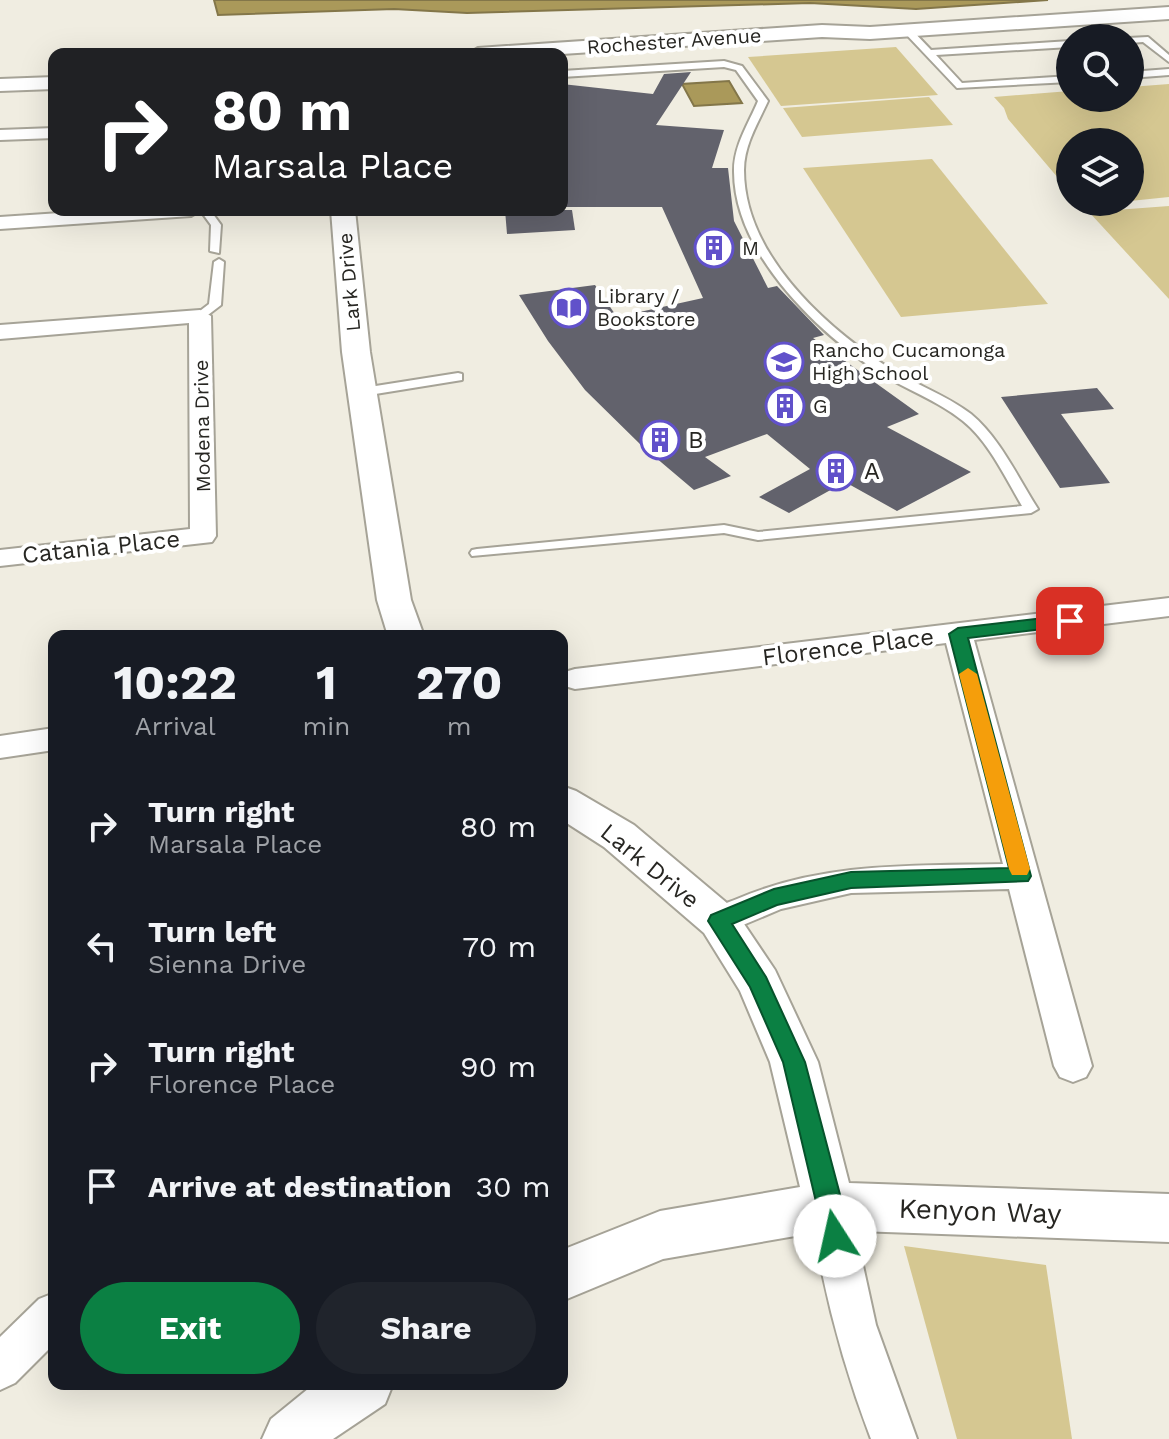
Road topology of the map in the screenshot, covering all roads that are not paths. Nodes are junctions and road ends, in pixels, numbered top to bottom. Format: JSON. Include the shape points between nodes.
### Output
{"nodes":[{"id":1,"x":1169,"y":13,"type":"edge"},
{"id":2,"x":907,"y":30,"type":"junction"},
{"id":3,"x":870,"y":33,"type":"junction"},
{"id":4,"x":1144,"y":39,"type":"edge"},
{"id":5,"x":1056,"y":45,"type":"edge"},
{"id":6,"x":568,"y":48,"type":"edge"},
{"id":7,"x":929,"y":53,"type":"junction"},
{"id":8,"x":568,"y":57,"type":"edge"},
{"id":9,"x":1169,"y":59,"type":"edge"},
{"id":10,"x":1169,"y":72,"type":"edge"},
{"id":11,"x":568,"y":73,"type":"edge"},
{"id":12,"x":1144,"y":74,"type":"edge"},
{"id":13,"x":1056,"y":80,"type":"edge"},
{"id":14,"x":48,"y":83,"type":"edge"},
{"id":15,"x":0,"y":85,"type":"edge"},
{"id":16,"x":48,"y":133,"type":"edge"},
{"id":17,"x":0,"y":135,"type":"edge"},
{"id":18,"x":103,"y":216,"type":"edge"},
{"id":19,"x":209,"y":216,"type":"edge"},
{"id":20,"x":344,"y":216,"type":"edge"},
{"id":21,"x":0,"y":223,"type":"edge"},
{"id":22,"x":200,"y":316,"type":"junction"},
{"id":23,"x":0,"y":332,"type":"edge"},
{"id":24,"x":458,"y":377,"type":"dead end"},
{"id":25,"x":363,"y":392,"type":"junction"},
{"id":26,"x":203,"y":536,"type":"joint"},
{"id":27,"x":477,"y":553,"type":"dead end"},
{"id":28,"x":0,"y":558,"type":"edge"},
{"id":29,"x":1169,"y":607,"type":"edge"},
{"id":30,"x":404,"y":630,"type":"edge"},
{"id":31,"x":958,"y":634,"type":"junction"},
{"id":32,"x":575,"y":679,"type":"dead end"},
{"id":33,"x":48,"y":740,"type":"edge"},
{"id":34,"x":0,"y":747,"type":"edge"},
{"id":35,"x":568,"y":805,"type":"edge"},
{"id":36,"x":1021,"y":876,"type":"junction"},
{"id":37,"x":719,"y":921,"type":"junction"},
{"id":38,"x":1073,"y":1066,"type":"dead end"},
{"id":39,"x":830,"y":1206,"type":"junction"},
{"id":40,"x":1169,"y":1218,"type":"edge"},
{"id":41,"x":568,"y":1273,"type":"edge"},
{"id":42,"x":48,"y":1320,"type":"edge"},
{"id":43,"x":0,"y":1368,"type":"edge"},
{"id":44,"x":356,"y":1390,"type":"edge"},
{"id":45,"x":291,"y":1439,"type":"edge"},
{"id":46,"x":894,"y":1439,"type":"edge"}],
"edges":[{"from":1,"to":2,"type":"street","name":"Rochester Avenue"},
{"from":2,"to":3,"type":"street","name":"Rochester Avenue"},
{"from":2,"to":7,"type":"lane"},
{"from":3,"to":6,"type":"street","name":"Rochester Avenue","via":[[822,31]]},
{"from":3,"to":8,"type":"street","name":"Rochester Avenue","via":[[829,41]]},
{"from":4,"to":9,"type":"lane"},
{"from":5,"to":7,"type":"lane"},
{"from":7,"to":13,"type":"lane","via":[[960,86]]},
{"from":10,"to":12,"type":"lane"},
{"from":11,"to":27,"type":"lane","via":[[686,62],[739,68],[763,101],[743,140],[743,203],[783,280],[831,329],[882,368],[972,421],[1031,509],[758,536],[724,529]]},
{"from":14,"to":15,"type":"street"},
{"from":16,"to":17,"type":"street"},
{"from":18,"to":21,"type":"street"},
{"from":19,"to":22,"type":"lane","via":[[216,225],[215,305]]},
{"from":20,"to":25,"type":"street","name":"Lark Drive"},
{"from":22,"to":23,"type":"street"},
{"from":22,"to":26,"type":"street","name":"Modena Drive"},
{"from":24,"to":25,"type":"lane"},
{"from":25,"to":30,"type":"street","name":"Lark Drive","via":[[394,600]]},
{"from":26,"to":28,"type":"street","name":"Catania Place"},
{"from":29,"to":31,"type":"street","name":"Florence Place"},
{"from":31,"to":32,"type":"street","name":"Florence Place"},
{"from":31,"to":36,"type":"street"},
{"from":33,"to":34,"type":"street"},
{"from":35,"to":37,"type":"street","name":"Lark Drive","via":[[619,836]]},
{"from":36,"to":37,"type":"street","via":[[851,880],[774,897]]},
{"from":36,"to":38,"type":"street"},
{"from":37,"to":39,"type":"street","name":"Lark Drive","via":[[759,983],[794,1062]]},
{"from":39,"to":40,"type":"street","name":"Kenyon Way"},
{"from":39,"to":41,"type":"street","name":"Kenyon Way","via":[[660,1235]]},
{"from":39,"to":46,"type":"street","via":[[839,1266],[871,1386]]},
{"from":42,"to":43,"type":"street"},
{"from":44,"to":45,"type":"street"}]}
